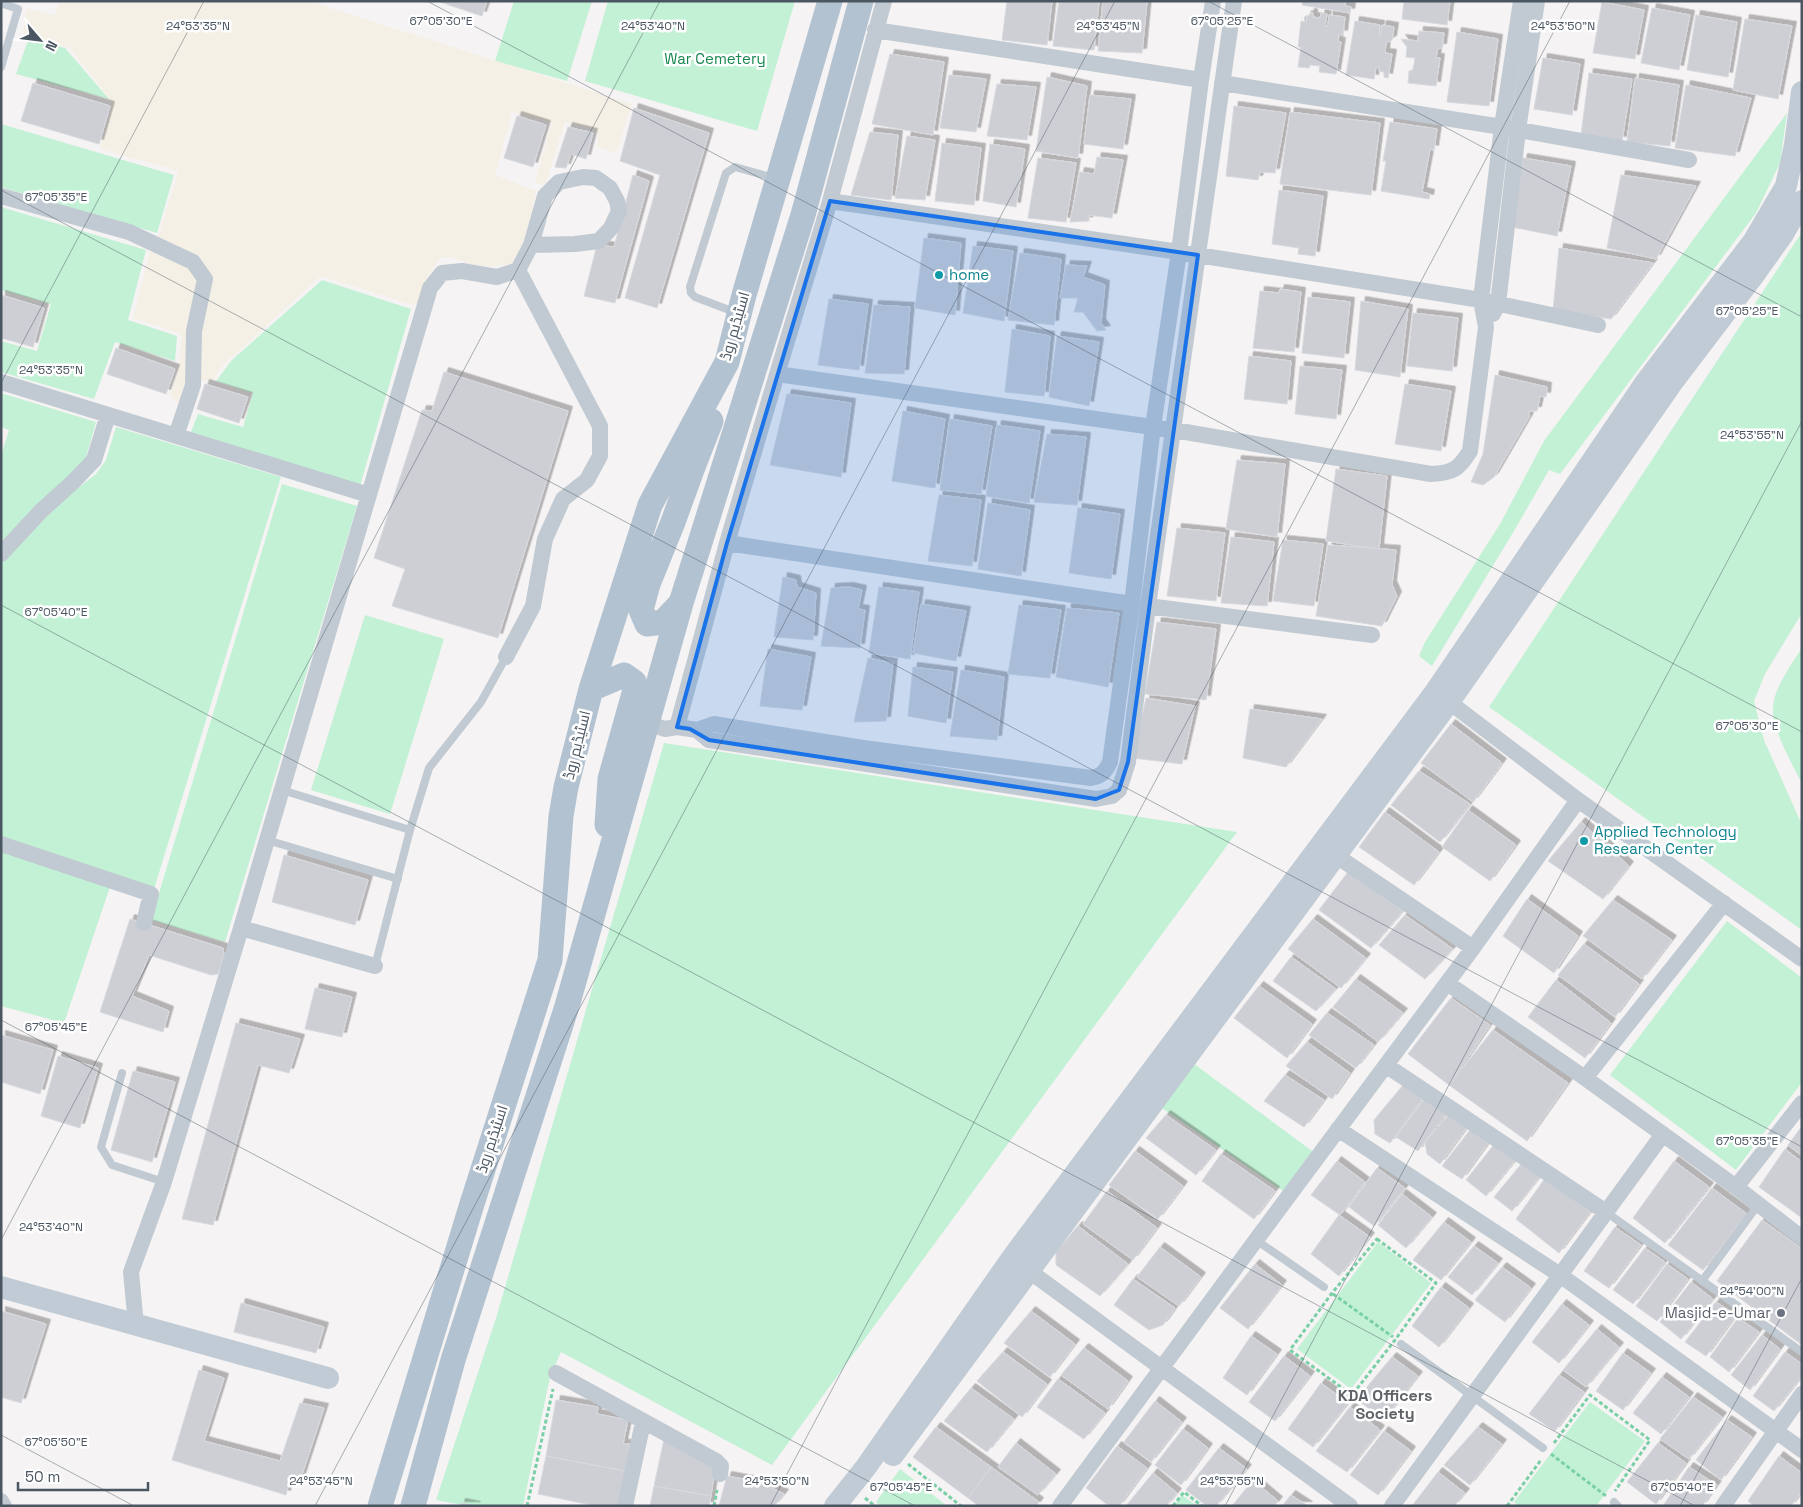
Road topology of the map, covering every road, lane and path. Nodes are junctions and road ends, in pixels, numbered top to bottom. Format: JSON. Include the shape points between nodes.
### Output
{"nodes":[{"id":1,"x":830,"y":1,"type":"edge"},
{"id":2,"x":861,"y":1,"type":"edge"},
{"id":3,"x":884,"y":1,"type":"edge"},
{"id":4,"x":1213,"y":1,"type":"edge"},
{"id":5,"x":1234,"y":1,"type":"edge"},
{"id":6,"x":1521,"y":1,"type":"edge"},
{"id":7,"x":1536,"y":1,"type":"edge"},
{"id":8,"x":1,"y":3,"type":"edge"},
{"id":9,"x":875,"y":30,"type":"junction"},
{"id":10,"x":1,"y":67,"type":"edge"},
{"id":11,"x":1201,"y":80,"type":"junction"},
{"id":12,"x":1222,"y":83,"type":"junction"},
{"id":13,"x":1801,"y":105,"type":"edge"},
{"id":14,"x":1510,"y":128,"type":"junction"},
{"id":15,"x":1798,"y":146,"type":"edge"},
{"id":16,"x":1689,"y":160,"type":"dead end"},
{"id":17,"x":779,"y":179,"type":"junction"},
{"id":18,"x":1,"y":196,"type":"edge"},
{"id":19,"x":830,"y":201,"type":"junction"},
{"id":20,"x":1802,"y":201,"type":"edge"},
{"id":21,"x":530,"y":245,"type":"junction"},
{"id":22,"x":1179,"y":252,"type":"junction"},
{"id":23,"x":1198,"y":255,"type":"junction"},
{"id":24,"x":518,"y":270,"type":"junction"},
{"id":25,"x":1481,"y":300,"type":"junction"},
{"id":26,"x":1498,"y":304,"type":"junction"},
{"id":27,"x":739,"y":313,"type":"junction"},
{"id":28,"x":1598,"y":325,"type":"dead end"},
{"id":29,"x":1486,"y":327,"type":"junction"},
{"id":30,"x":727,"y":362,"type":"junction"},
{"id":31,"x":776,"y":374,"type":"junction"},
{"id":32,"x":1,"y":382,"type":"edge"},
{"id":33,"x":108,"y":415,"type":"junction"},
{"id":34,"x":1153,"y":427,"type":"junction"},
{"id":35,"x":1174,"y":430,"type":"junction"},
{"id":36,"x":176,"y":436,"type":"junction"},
{"id":37,"x":369,"y":495,"type":"junction"},
{"id":38,"x":727,"y":544,"type":"junction"},
{"id":39,"x":1,"y":554,"type":"edge"},
{"id":40,"x":681,"y":602,"type":"junction"},
{"id":41,"x":1132,"y":604,"type":"junction"},
{"id":42,"x":1148,"y":606,"type":"junction"},
{"id":43,"x":1372,"y":635,"type":"dead end"},
{"id":44,"x":506,"y":657,"type":"joint"},
{"id":45,"x":591,"y":689,"type":"junction"},
{"id":46,"x":1442,"y":696,"type":"junction"},
{"id":47,"x":647,"y":723,"type":"junction"},
{"id":48,"x":677,"y":727,"type":"junction"},
{"id":49,"x":697,"y":730,"type":"junction"},
{"id":50,"x":282,"y":790,"type":"junction"},
{"id":51,"x":1578,"y":800,"type":"junction"},
{"id":52,"x":410,"y":830,"type":"junction"},
{"id":53,"x":267,"y":840,"type":"junction"},
{"id":54,"x":1,"y":844,"type":"edge"},
{"id":55,"x":1335,"y":855,"type":"junction"},
{"id":56,"x":605,"y":869,"type":"junction"},
{"id":57,"x":398,"y":879,"type":"junction"},
{"id":58,"x":1724,"y":903,"type":"junction"},
{"id":59,"x":144,"y":924,"type":"dead end"},
{"id":60,"x":241,"y":928,"type":"junction"},
{"id":61,"x":1473,"y":948,"type":"junction"},
{"id":62,"x":1802,"y":959,"type":"edge"},
{"id":63,"x":375,"y":966,"type":"joint"},
{"id":64,"x":1447,"y":983,"type":"junction"},
{"id":65,"x":1386,"y":1066,"type":"junction"},
{"id":66,"x":122,"y":1073,"type":"dead end"},
{"id":67,"x":1586,"y":1078,"type":"junction"},
{"id":68,"x":1802,"y":1103,"type":"edge"},
{"id":69,"x":1338,"y":1129,"type":"junction"},
{"id":70,"x":1663,"y":1134,"type":"junction"},
{"id":71,"x":164,"y":1182,"type":"junction"},
{"id":72,"x":1736,"y":1188,"type":"junction"},
{"id":73,"x":1758,"y":1205,"type":"junction"},
{"id":74,"x":1606,"y":1212,"type":"junction"},
{"id":75,"x":1802,"y":1238,"type":"edge"},
{"id":76,"x":1256,"y":1240,"type":"junction"},
{"id":77,"x":1020,"y":1265,"type":"junction"},
{"id":78,"x":1560,"y":1275,"type":"junction"},
{"id":79,"x":1702,"y":1281,"type":"junction"},
{"id":80,"x":1,"y":1286,"type":"edge"},
{"id":81,"x":1324,"y":1287,"type":"joint"},
{"id":82,"x":1332,"y":1293,"type":"junction"},
{"id":83,"x":136,"y":1325,"type":"junction"},
{"id":84,"x":1398,"y":1342,"type":"junction"},
{"id":85,"x":1802,"y":1352,"type":"edge"},
{"id":86,"x":1162,"y":1368,"type":"junction"},
{"id":87,"x":556,"y":1373,"type":"joint"},
{"id":88,"x":328,"y":1378,"type":"dead end"},
{"id":89,"x":1802,"y":1394,"type":"edge"},
{"id":90,"x":1472,"y":1395,"type":"junction"},
{"id":91,"x":643,"y":1422,"type":"junction"},
{"id":92,"x":1777,"y":1432,"type":"junction"},
{"id":93,"x":1545,"y":1450,"type":"junction"},
{"id":94,"x":1802,"y":1450,"type":"edge"},
{"id":95,"x":894,"y":1453,"type":"junction"},
{"id":96,"x":872,"y":1471,"type":"junction"},
{"id":97,"x":720,"y":1474,"type":"dead end"},
{"id":98,"x":1,"y":1502,"type":"edge"},
{"id":99,"x":864,"y":1502,"type":"edge"},
{"id":100,"x":1614,"y":1502,"type":"edge"},
{"id":101,"x":1067,"y":1504,"type":"edge"},
{"id":102,"x":4,"y":1506,"type":"edge"},
{"id":103,"x":380,"y":1506,"type":"edge"},
{"id":104,"x":413,"y":1506,"type":"edge"},
{"id":105,"x":527,"y":1506,"type":"edge"},
{"id":106,"x":625,"y":1506,"type":"edge"},
{"id":107,"x":835,"y":1506,"type":"edge"},
{"id":108,"x":961,"y":1506,"type":"edge"},
{"id":109,"x":1173,"y":1506,"type":"edge"},
{"id":110,"x":1202,"y":1506,"type":"edge"},
{"id":111,"x":1350,"y":1506,"type":"edge"},
{"id":112,"x":1392,"y":1506,"type":"edge"},
{"id":113,"x":1507,"y":1506,"type":"edge"},
{"id":114,"x":1723,"y":1506,"type":"edge"}],
"edges":[{"from":1,"to":17,"type":"main road","name":"اسٹیڈیم روڈ"},
{"from":2,"to":40,"type":"main road","name":"اسٹیڈیم روڈ","via":[[802,215]]},
{"from":3,"to":9,"type":"street"},
{"from":4,"to":11,"type":"street"},
{"from":5,"to":12,"type":"street"},
{"from":6,"to":14,"type":"street"},
{"from":7,"to":14,"type":"street"},
{"from":8,"to":10,"type":"lane","via":[[18,9]]},
{"from":9,"to":11,"type":"street"},
{"from":9,"to":19,"type":"street"},
{"from":11,"to":22,"type":"street"},
{"from":12,"to":14,"type":"street"},
{"from":12,"to":23,"type":"street"},
{"from":13,"to":15,"type":"street"},
{"from":14,"to":16,"type":"street"},
{"from":14,"to":25,"type":"street"},
{"from":14,"to":26,"type":"street"},
{"from":15,"to":46,"type":"street","via":[[1786,186],[1753,242],[1646,382]]},
{"from":17,"to":27,"type":"main road","name":"اسٹیڈیم روڈ"},
{"from":17,"to":27,"type":"lane","via":[[735,167],[726,173],[690,287],[695,297]]},
{"from":18,"to":36,"type":"street","via":[[129,232],[193,262],[202,273],[206,279],[194,331],[192,385]]},
{"from":19,"to":22,"type":"street"},
{"from":19,"to":31,"type":"street"},
{"from":20,"to":46,"type":"street","via":[[1753,276]]},
{"from":21,"to":21,"type":"street","via":[[599,241],[611,228],[619,211],[610,188],[596,178],[559,182],[545,196]]},
{"from":21,"to":24,"type":"street"},
{"from":22,"to":23,"type":"street"},
{"from":22,"to":34,"type":"street"},
{"from":23,"to":25,"type":"street"},
{"from":23,"to":35,"type":"street"},
{"from":24,"to":37,"type":"street","via":[[497,277],[462,271],[442,273],[430,288]]},
{"from":24,"to":44,"type":"street","via":[[600,426],[600,456],[587,480],[563,499],[545,539],[533,606]]},
{"from":25,"to":26,"type":"street"},
{"from":25,"to":29,"type":"street"},
{"from":26,"to":28,"type":"street"},
{"from":26,"to":29,"type":"street"},
{"from":27,"to":30,"type":"main road","name":"اسٹیڈیم روڈ"},
{"from":29,"to":35,"type":"street","via":[[1470,451],[1462,464],[1447,473],[1431,474]]},
{"from":30,"to":40,"type":"main road","via":[[711,420],[641,610],[647,624],[663,622]]},
{"from":30,"to":45,"type":"main road","name":"اسٹیڈیم روڈ","via":[[650,505]]},
{"from":31,"to":34,"type":"street"},
{"from":31,"to":38,"type":"street"},
{"from":32,"to":33,"type":"street"},
{"from":33,"to":36,"type":"street"},
{"from":33,"to":39,"type":"street","via":[[94,460]]},
{"from":34,"to":35,"type":"street"},
{"from":34,"to":41,"type":"street"},
{"from":35,"to":42,"type":"street"},
{"from":36,"to":37,"type":"street"},
{"from":37,"to":50,"type":"street"},
{"from":38,"to":41,"type":"street"},
{"from":38,"to":48,"type":"street"},
{"from":40,"to":47,"type":"main road","name":"اسٹیڈیم روڈ"},
{"from":41,"to":49,"type":"street","via":[[1110,762],[1100,776],[1091,778],[863,748],[714,724]]},
{"from":42,"to":43,"type":"street"},
{"from":42,"to":49,"type":"street","via":[[1128,762],[1119,790],[1112,796],[1096,799],[709,740]]},
{"from":44,"to":52,"type":"lane","via":[[481,702],[429,768]]},
{"from":45,"to":56,"type":"main road","via":[[624,675],[634,682],[635,690],[610,779]]},
{"from":45,"to":103,"type":"main road","name":"اسٹیڈیم روڈ","via":[[560,816],[550,960]]},
{"from":46,"to":51,"type":"street"},
{"from":46,"to":55,"type":"street"},
{"from":46,"to":77,"type":"street"},
{"from":47,"to":48,"type":"street","via":[[665,729]]},
{"from":47,"to":56,"type":"main road","name":"اسٹیڈیم روڈ"},
{"from":48,"to":49,"type":"street"},
{"from":50,"to":52,"type":"lane"},
{"from":50,"to":53,"type":"street"},
{"from":51,"to":58,"type":"street"},
{"from":51,"to":61,"type":"street"},
{"from":52,"to":57,"type":"lane"},
{"from":53,"to":57,"type":"lane"},
{"from":53,"to":60,"type":"street"},
{"from":54,"to":59,"type":"street","via":[[151,894]]},
{"from":55,"to":61,"type":"street"},
{"from":55,"to":77,"type":"street"},
{"from":56,"to":104,"type":"main road","name":"اسٹیڈیم روڈ","via":[[567,1006],[453,1360]]},
{"from":57,"to":63,"type":"lane"},
{"from":58,"to":62,"type":"street"},
{"from":58,"to":67,"type":"street"},
{"from":60,"to":63,"type":"street"},
{"from":60,"to":71,"type":"street"},
{"from":61,"to":64,"type":"street"},
{"from":64,"to":65,"type":"street"},
{"from":64,"to":67,"type":"street"},
{"from":65,"to":69,"type":"street"},
{"from":65,"to":74,"type":"street"},
{"from":66,"to":71,"type":"lane","via":[[101,1147],[112,1165]]},
{"from":67,"to":70,"type":"street"},
{"from":68,"to":72,"type":"street"},
{"from":69,"to":76,"type":"street"},
{"from":69,"to":78,"type":"street"},
{"from":70,"to":72,"type":"street"},
{"from":70,"to":74,"type":"street"},
{"from":71,"to":83,"type":"street","via":[[131,1272]]},
{"from":72,"to":73,"type":"street"},
{"from":73,"to":75,"type":"street"},
{"from":73,"to":79,"type":"lane"},
{"from":74,"to":78,"type":"street"},
{"from":74,"to":79,"type":"lane"},
{"from":76,"to":81,"type":"lane"},
{"from":76,"to":86,"type":"street"},
{"from":77,"to":86,"type":"street"},
{"from":77,"to":95,"type":"street"},
{"from":77,"to":96,"type":"street"},
{"from":78,"to":90,"type":"street"},
{"from":78,"to":92,"type":"street"},
{"from":79,"to":85,"type":"lane"},
{"from":80,"to":83,"type":"street"},
{"from":81,"to":82,"type":"path"},
{"from":82,"to":84,"type":"path"},
{"from":82,"to":84,"type":"path","via":[[1377,1239],[1436,1283]]},
{"from":82,"to":84,"type":"path","via":[[1290,1350],[1352,1395]]},
{"from":83,"to":88,"type":"street"},
{"from":84,"to":90,"type":"lane"},
{"from":86,"to":101,"type":"street"},
{"from":86,"to":111,"type":"street"},
{"from":87,"to":91,"type":"street"},
{"from":87,"to":105,"type":"path"},
{"from":89,"to":92,"type":"street"},
{"from":90,"to":93,"type":"lane"},
{"from":90,"to":112,"type":"street"},
{"from":91,"to":97,"type":"street","via":[[716,1461],[721,1466]]},
{"from":91,"to":106,"type":"street"},
{"from":92,"to":94,"type":"street"},
{"from":92,"to":114,"type":"street"},
{"from":93,"to":100,"type":"path"},
{"from":93,"to":100,"type":"path","via":[[1590,1395],[1650,1440]]},
{"from":93,"to":113,"type":"path"},
{"from":95,"to":96,"type":"street"},
{"from":95,"to":108,"type":"path"},
{"from":96,"to":99,"type":"street"},
{"from":96,"to":107,"type":"street"},
{"from":98,"to":102,"type":"street"},
{"from":109,"to":110,"type":"path","via":[[1184,1492]]}]}
